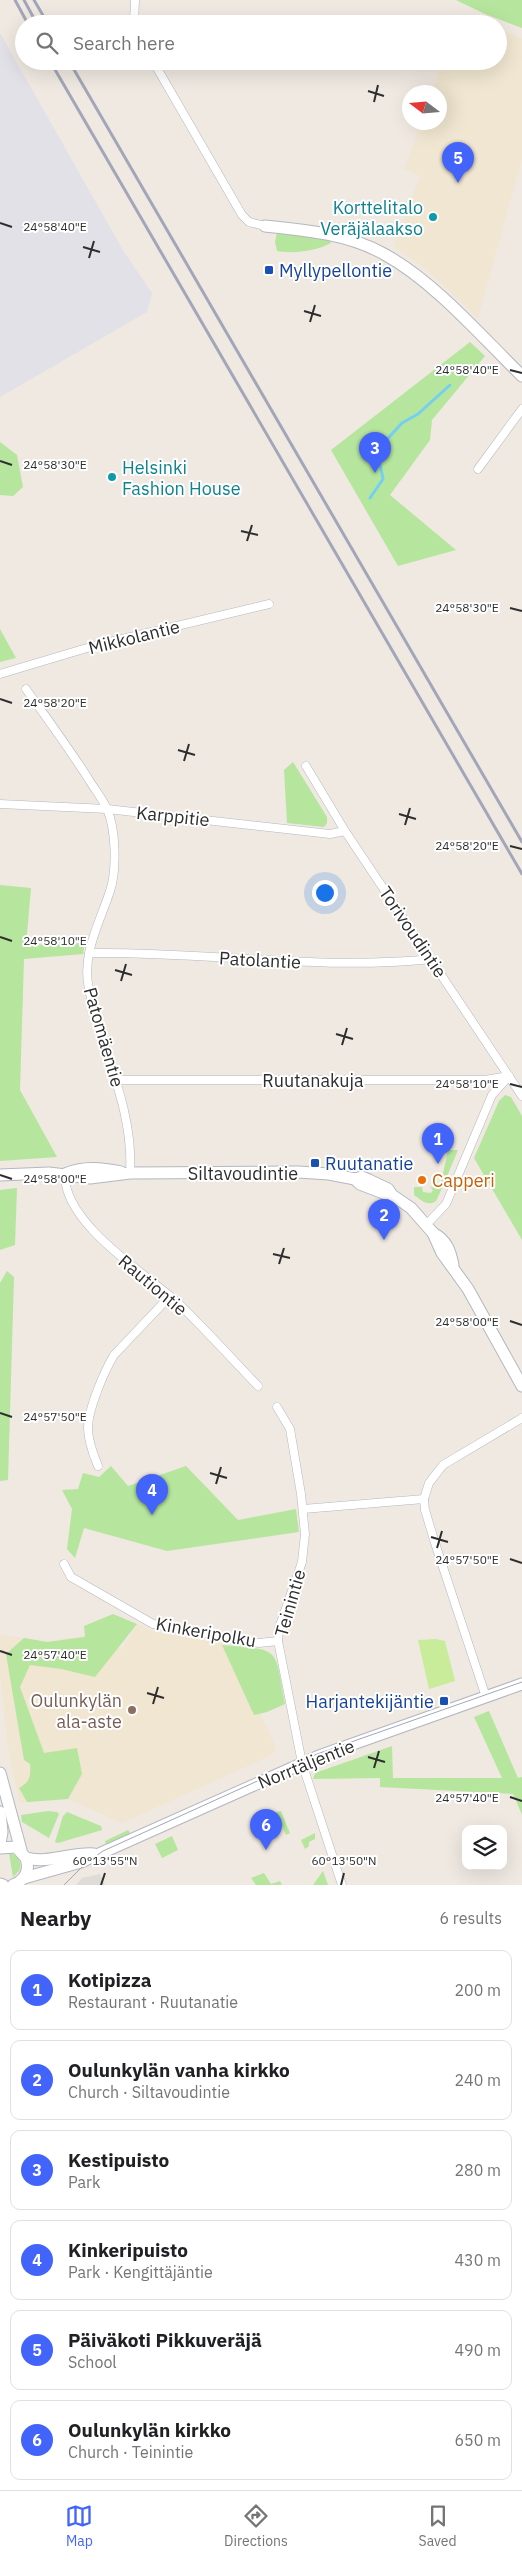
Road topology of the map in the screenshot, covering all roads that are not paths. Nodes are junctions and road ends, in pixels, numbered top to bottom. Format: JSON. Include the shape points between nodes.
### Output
{"nodes":[{"id":1,"x":136,"y":0,"type":"edge"},
{"id":2,"x":135,"y":15,"type":"edge"},
{"id":3,"x":158,"y":70,"type":"edge"},
{"id":4,"x":265,"y":226,"type":"joint"},
{"id":5,"x":522,"y":376,"type":"edge"},
{"id":6,"x":522,"y":409,"type":"edge"},
{"id":7,"x":478,"y":469,"type":"dead end"},
{"id":8,"x":269,"y":604,"type":"dead end"},
{"id":9,"x":0,"y":674,"type":"edge"},
{"id":10,"x":26,"y":689,"type":"dead end"},
{"id":11,"x":306,"y":766,"type":"dead end"},
{"id":12,"x":0,"y":804,"type":"edge"},
{"id":13,"x":107,"y":809,"type":"junction"},
{"id":14,"x":345,"y":831,"type":"junction"},
{"id":15,"x":89,"y":953,"type":"junction"},
{"id":16,"x":432,"y":959,"type":"junction"},
{"id":17,"x":509,"y":1076,"type":"junction"},
{"id":18,"x":117,"y":1080,"type":"junction"},
{"id":19,"x":522,"y":1096,"type":"edge"},
{"id":20,"x":130,"y":1173,"type":"junction"},
{"id":21,"x":65,"y":1174,"type":"junction"},
{"id":22,"x":0,"y":1175,"type":"edge"},
{"id":23,"x":429,"y":1229,"type":"junction"},
{"id":24,"x":170,"y":1296,"type":"junction"},
{"id":25,"x":258,"y":1386,"type":"dead end"},
{"id":26,"x":522,"y":1386,"type":"edge"},
{"id":27,"x":277,"y":1407,"type":"dead end"},
{"id":28,"x":522,"y":1418,"type":"edge"},
{"id":29,"x":98,"y":1466,"type":"dead end"},
{"id":30,"x":424,"y":1499,"type":"junction"},
{"id":31,"x":302,"y":1509,"type":"junction"},
{"id":32,"x":64,"y":1564,"type":"dead end"},
{"id":33,"x":278,"y":1641,"type":"junction"},
{"id":34,"x":522,"y":1684,"type":"edge"},
{"id":35,"x":486,"y":1697,"type":"junction"},
{"id":36,"x":302,"y":1763,"type":"junction"},
{"id":37,"x":0,"y":1773,"type":"edge"},
{"id":38,"x":0,"y":1812,"type":"edge"},
{"id":39,"x":0,"y":1846,"type":"edge"},
{"id":40,"x":24,"y":1854,"type":"junction"},
{"id":41,"x":94,"y":1854,"type":"junction"},
{"id":42,"x":20,"y":1882,"type":"edge"},
{"id":43,"x":342,"y":1885,"type":"edge"}],
"edges":[{"from":1,"to":2,"type":"street"},
{"from":3,"to":4,"type":"street","via":[[240,211],[249,222]]},
{"from":4,"to":5,"type":"street","via":[[330,235],[384,254],[433,291]]},
{"from":6,"to":7,"type":"street"},
{"from":8,"to":9,"type":"street","name":"Mikkolantie","via":[[97,645]]},
{"from":10,"to":13,"type":"street","name":"Patomäentie"},
{"from":11,"to":14,"type":"street","name":"Torivoudintie"},
{"from":12,"to":13,"type":"street","name":"Karppitie"},
{"from":13,"to":14,"type":"street","name":"Karppitie","via":[[330,834]]},
{"from":13,"to":15,"type":"street","name":"Patomäentie","via":[[114,879]]},
{"from":14,"to":16,"type":"street","name":"Torivoudintie"},
{"from":15,"to":16,"type":"street","name":"Patolantie","via":[[186,954],[291,963],[348,964]]},
{"from":15,"to":18,"type":"street","name":"Patomäentie","via":[[88,988]]},
{"from":16,"to":17,"type":"street","name":"Torivoudintie"},
{"from":17,"to":18,"type":"street","name":"Ruutanakuja","via":[[485,1080]]},
{"from":17,"to":19,"type":"street","name":"Torivoudintie"},
{"from":17,"to":23,"type":"street","via":[[492,1095],[446,1204]]},
{"from":18,"to":20,"type":"street","name":"Patomäentie","via":[[130,1141]]},
{"from":20,"to":21,"type":"street","name":"Siltavoudintie","via":[[90,1178]]},
{"from":20,"to":23,"type":"street","name":"Siltavoudintie","via":[[329,1174],[355,1179],[379,1192],[392,1194],[411,1208]]},
{"from":21,"to":22,"type":"street","name":"Siltavoudintie"},
{"from":21,"to":24,"type":"street","name":"Rautiontie","via":[[65,1190],[82,1216],[114,1252]]},
{"from":23,"to":26,"type":"street","name":"Siltavoudintie"},
{"from":24,"to":25,"type":"street","name":"Rautiontie"},
{"from":24,"to":29,"type":"street","via":[[114,1355],[108,1367],[88,1424],[92,1452]]},
{"from":27,"to":31,"type":"street","name":"Teinintie","via":[[290,1429]]},
{"from":28,"to":30,"type":"street","via":[[443,1465],[429,1483]]},
{"from":30,"to":31,"type":"street"},
{"from":30,"to":35,"type":"street","via":[[434,1540]]},
{"from":31,"to":33,"type":"street","name":"Teinintie","via":[[305,1546]]},
{"from":32,"to":33,"type":"street","name":"Kinkeripolku","via":[[71,1577],[153,1624],[259,1643]]},
{"from":33,"to":36,"type":"street","name":"Teinintie"},
{"from":34,"to":35,"type":"street","name":"Norrtäljentie"},
{"from":35,"to":36,"type":"street","name":"Norrtäljentie"},
{"from":36,"to":41,"type":"street","name":"Norrtäljentie"},
{"from":36,"to":43,"type":"street","name":"Teinintie"},
{"from":37,"to":40,"type":"street"},
{"from":38,"to":39,"type":"street"},
{"from":39,"to":40,"type":"street","name":"Norrtäljentie","via":[[10,1846]]},
{"from":40,"to":41,"type":"street","name":"Norrtäljentie","via":[[47,1860],[82,1853]]},
{"from":40,"to":42,"type":"street","via":[[28,1870]]},
{"from":41,"to":42,"type":"street","name":"Norrtäljentie"}]}
